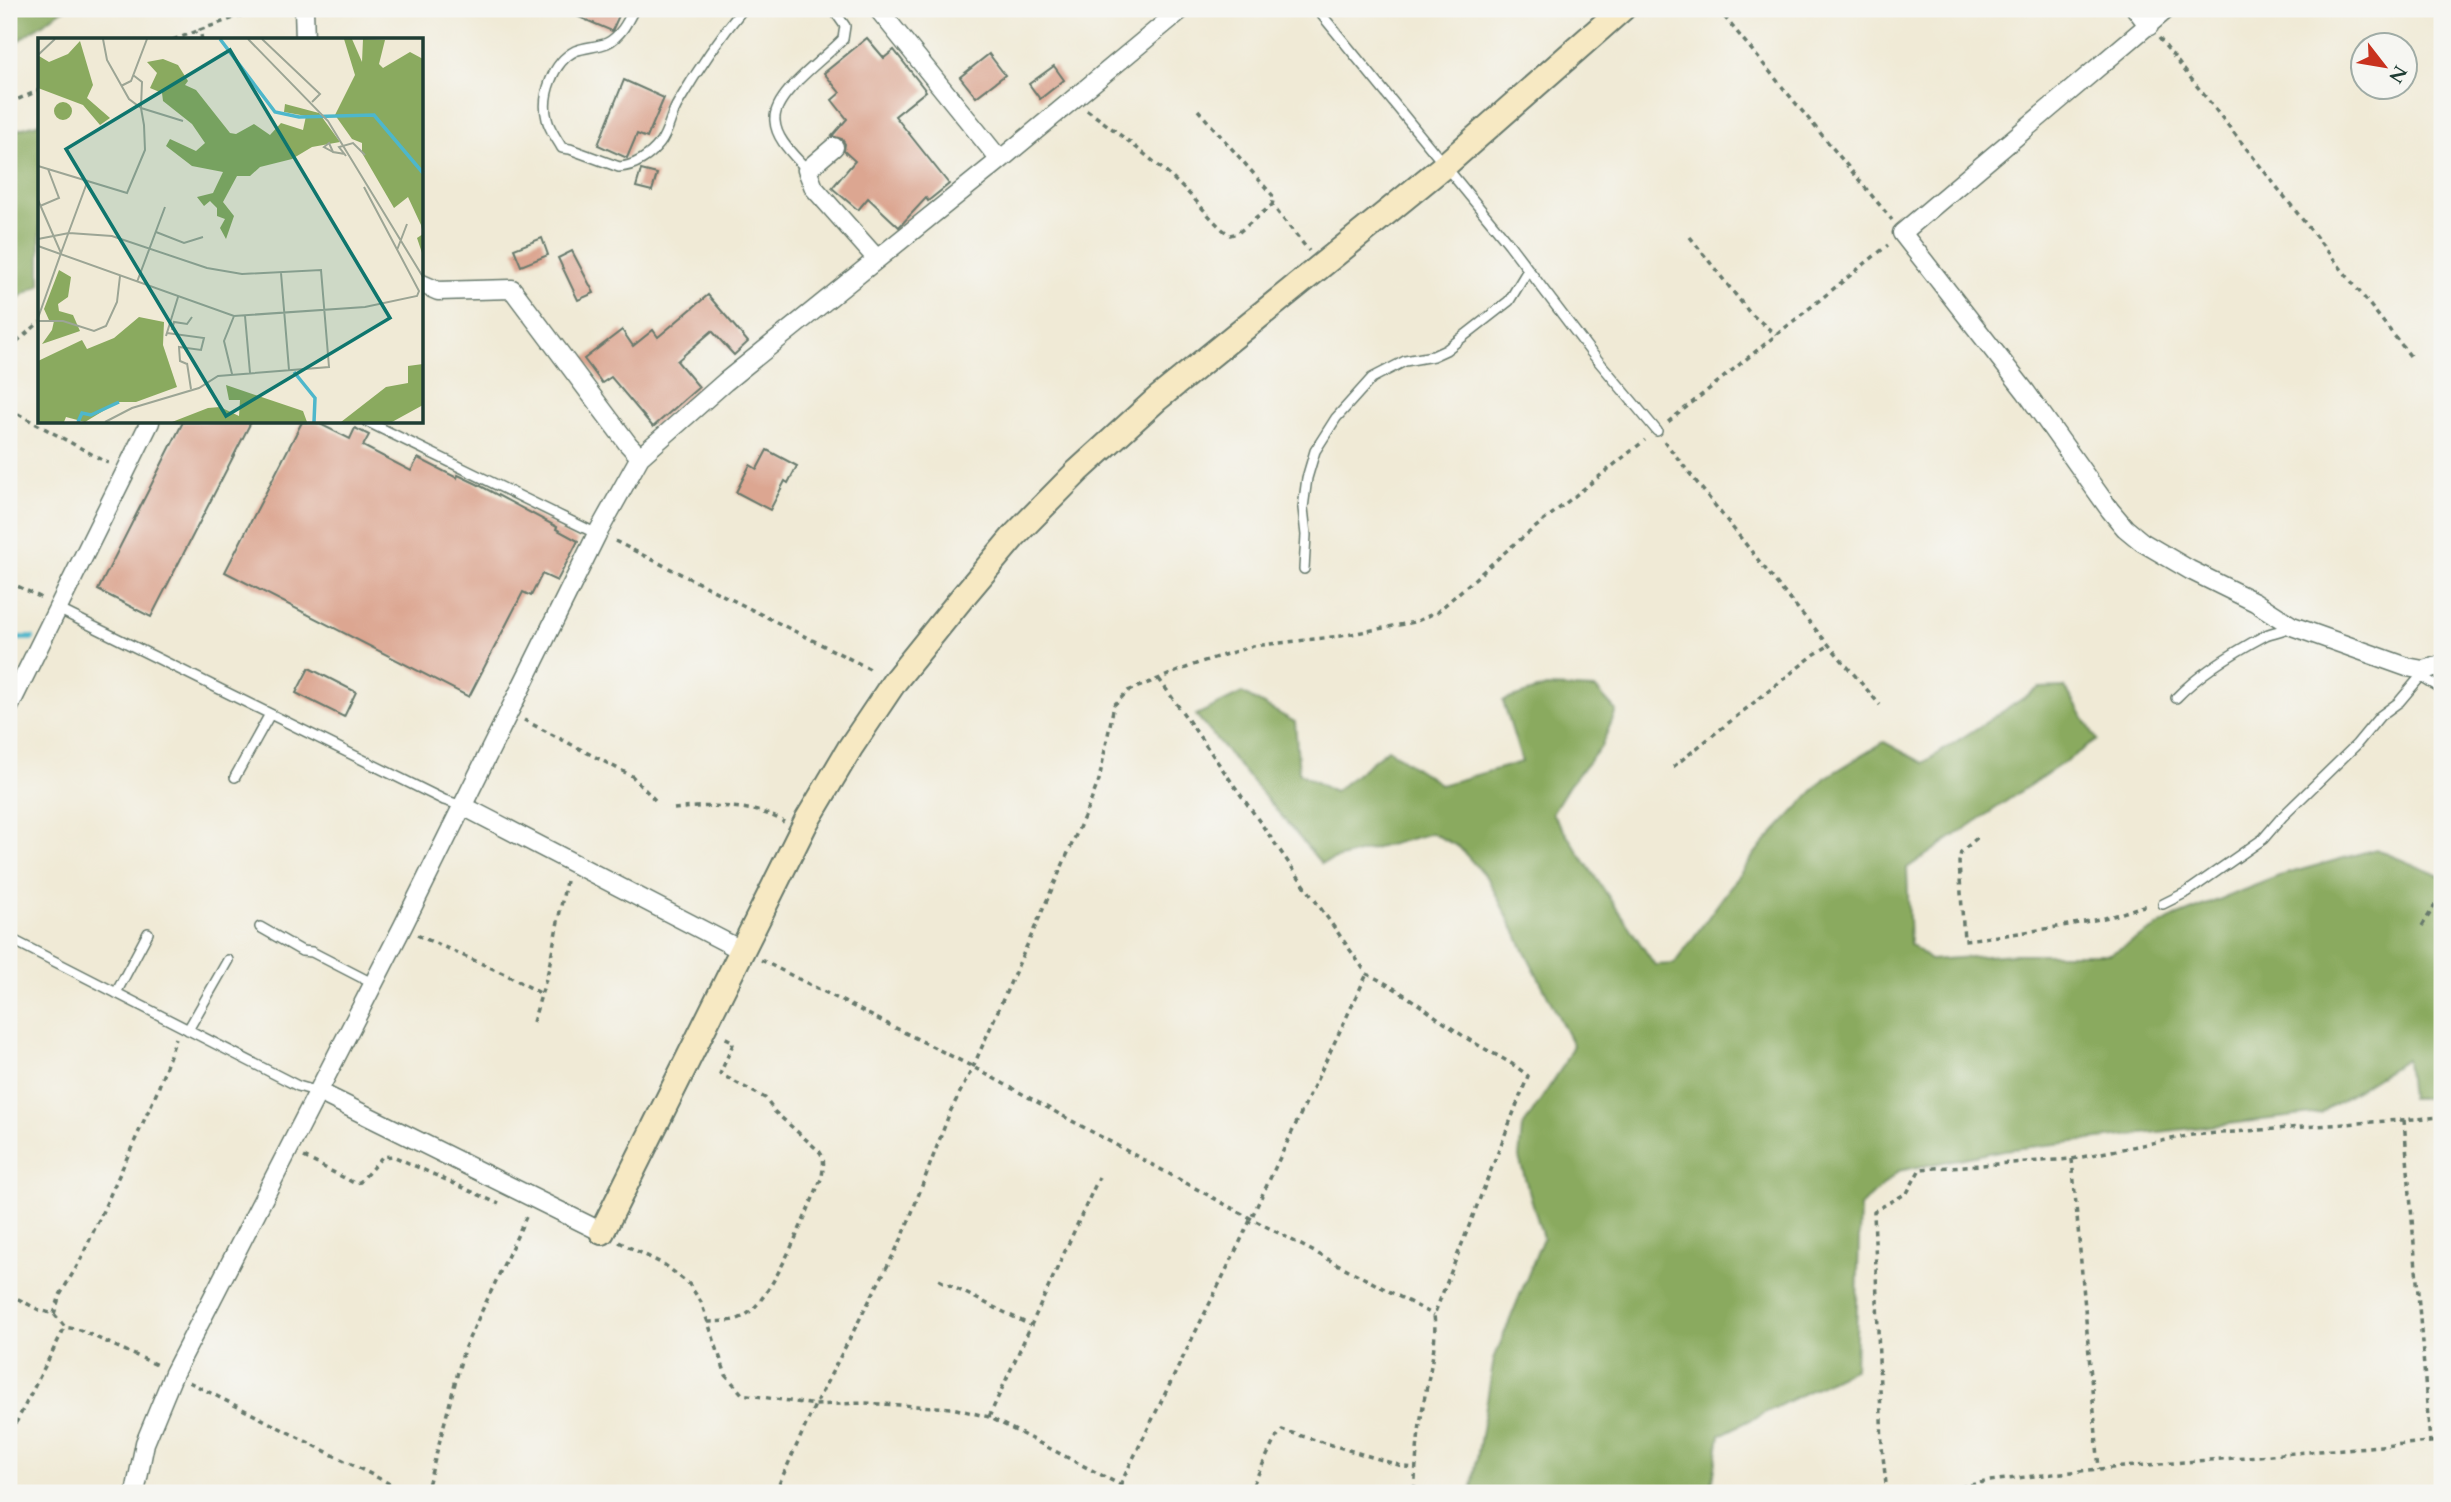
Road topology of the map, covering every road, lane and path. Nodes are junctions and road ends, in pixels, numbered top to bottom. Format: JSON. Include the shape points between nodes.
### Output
{"nodes":[{"id":1,"x":259,"y":9,"type":"edge"},
{"id":2,"x":304,"y":9,"type":"edge"},
{"id":3,"x":634,"y":9,"type":"edge"},
{"id":4,"x":743,"y":9,"type":"edge"},
{"id":5,"x":832,"y":9,"type":"edge"},
{"id":6,"x":878,"y":9,"type":"edge"},
{"id":7,"x":1182,"y":9,"type":"edge"},
{"id":8,"x":1317,"y":9,"type":"edge"},
{"id":9,"x":1622,"y":9,"type":"edge"},
{"id":10,"x":1718,"y":9,"type":"edge"},
{"id":11,"x":2136,"y":9,"type":"edge"},
{"id":12,"x":2167,"y":9,"type":"edge"},
{"id":13,"x":2149,"y":26,"type":"junction"},
{"id":14,"x":200,"y":30,"type":"junction"},
{"id":15,"x":178,"y":38,"type":"edge"},
{"id":16,"x":202,"y":38,"type":"edge"},
{"id":17,"x":305,"y":38,"type":"edge"},
{"id":18,"x":38,"y":91,"type":"edge"},
{"id":19,"x":1074,"y":98,"type":"junction"},
{"id":20,"x":9,"y":103,"type":"edge"},
{"id":21,"x":1198,"y":110,"type":"dead end"},
{"id":22,"x":834,"y":147,"type":"dead end"},
{"id":23,"x":1000,"y":160,"type":"junction"},
{"id":24,"x":1444,"y":166,"type":"junction"},
{"id":25,"x":807,"y":170,"type":"junction"},
{"id":26,"x":1272,"y":205,"type":"junction"},
{"id":27,"x":1902,"y":233,"type":"junction"},
{"id":28,"x":1690,"y":237,"type":"dead end"},
{"id":29,"x":877,"y":259,"type":"junction"},
{"id":30,"x":1321,"y":266,"type":"junction"},
{"id":31,"x":1528,"y":270,"type":"junction"},
{"id":32,"x":424,"y":285,"type":"edge"},
{"id":33,"x":38,"y":324,"type":"edge"},
{"id":34,"x":1776,"y":335,"type":"junction"},
{"id":35,"x":9,"y":348,"type":"edge"},
{"id":36,"x":2411,"y":357,"type":"dead end"},
{"id":37,"x":9,"y":409,"type":"edge"},
{"id":38,"x":149,"y":424,"type":"edge"},
{"id":39,"x":372,"y":424,"type":"edge"},
{"id":40,"x":1657,"y":430,"type":"junction"},
{"id":41,"x":640,"y":457,"type":"junction"},
{"id":42,"x":125,"y":472,"type":"junction"},
{"id":43,"x":597,"y":534,"type":"junction"},
{"id":44,"x":1304,"y":569,"type":"dead end"},
{"id":45,"x":9,"y":582,"type":"edge"},
{"id":46,"x":58,"y":609,"type":"junction"},
{"id":47,"x":2292,"y":626,"type":"junction"},
{"id":48,"x":1829,"y":646,"type":"junction"},
{"id":49,"x":2442,"y":665,"type":"edge"},
{"id":50,"x":2422,"y":673,"type":"junction"},
{"id":51,"x":1159,"y":679,"type":"junction"},
{"id":52,"x":895,"y":681,"type":"junction"},
{"id":53,"x":2442,"y":689,"type":"edge"},
{"id":54,"x":2176,"y":698,"type":"dead end"},
{"id":55,"x":1880,"y":705,"type":"dead end"},
{"id":56,"x":9,"y":707,"type":"edge"},
{"id":57,"x":509,"y":713,"type":"junction"},
{"id":58,"x":271,"y":714,"type":"junction"},
{"id":59,"x":1673,"y":768,"type":"dead end"},
{"id":60,"x":235,"y":777,"type":"dead end"},
{"id":61,"x":655,"y":800,"type":"dead end"},
{"id":62,"x":463,"y":806,"type":"junction"},
{"id":63,"x":674,"y":809,"type":"dead end"},
{"id":64,"x":801,"y":832,"type":"junction"},
{"id":65,"x":1977,"y":838,"type":"dead end"},
{"id":66,"x":573,"y":863,"type":"junction"},
{"id":67,"x":2442,"y":894,"type":"edge"},
{"id":68,"x":2163,"y":904,"type":"joint"},
{"id":69,"x":403,"y":926,"type":"junction"},
{"id":70,"x":2422,"y":926,"type":"dead end"},
{"id":71,"x":260,"y":927,"type":"dead end"},
{"id":72,"x":148,"y":933,"type":"dead end"},
{"id":73,"x":9,"y":938,"type":"edge"},
{"id":74,"x":741,"y":950,"type":"junction"},
{"id":75,"x":228,"y":960,"type":"dead end"},
{"id":76,"x":1367,"y":974,"type":"junction"},
{"id":77,"x":374,"y":984,"type":"junction"},
{"id":78,"x":116,"y":993,"type":"junction"},
{"id":79,"x":542,"y":994,"type":"junction"},
{"id":80,"x":533,"y":1022,"type":"dead end"},
{"id":81,"x":703,"y":1026,"type":"junction"},
{"id":82,"x":186,"y":1029,"type":"junction"},
{"id":83,"x":973,"y":1067,"type":"junction"},
{"id":84,"x":319,"y":1091,"type":"junction"},
{"id":85,"x":2442,"y":1117,"type":"edge"},
{"id":86,"x":2403,"y":1119,"type":"junction"},
{"id":87,"x":290,"y":1149,"type":"junction"},
{"id":88,"x":2072,"y":1159,"type":"junction"},
{"id":89,"x":1099,"y":1177,"type":"dead end"},
{"id":90,"x":504,"y":1206,"type":"dead end"},
{"id":91,"x":515,"y":1212,"type":"dead end"},
{"id":92,"x":526,"y":1217,"type":"junction"},
{"id":93,"x":533,"y":1219,"type":"dead end"},
{"id":94,"x":1250,"y":1219,"type":"junction"},
{"id":95,"x":602,"y":1232,"type":"junction"},
{"id":96,"x":939,"y":1280,"type":"dead end"},
{"id":97,"x":9,"y":1294,"type":"edge"},
{"id":98,"x":54,"y":1314,"type":"junction"},
{"id":99,"x":1434,"y":1315,"type":"junction"},
{"id":100,"x":708,"y":1322,"type":"junction"},
{"id":101,"x":1030,"y":1325,"type":"junction"},
{"id":102,"x":65,"y":1326,"type":"junction"},
{"id":103,"x":174,"y":1373,"type":"junction"},
{"id":104,"x":815,"y":1405,"type":"junction"},
{"id":105,"x":989,"y":1417,"type":"junction"},
{"id":106,"x":9,"y":1431,"type":"edge"},
{"id":107,"x":2442,"y":1441,"type":"edge"},
{"id":108,"x":2430,"y":1442,"type":"junction"},
{"id":109,"x":1415,"y":1468,"type":"junction"},
{"id":110,"x":2099,"y":1469,"type":"junction"},
{"id":111,"x":1120,"y":1485,"type":"junction"},
{"id":112,"x":135,"y":1493,"type":"edge"},
{"id":113,"x":408,"y":1493,"type":"edge"},
{"id":114,"x":426,"y":1493,"type":"edge"},
{"id":115,"x":775,"y":1493,"type":"edge"},
{"id":116,"x":1136,"y":1493,"type":"edge"},
{"id":117,"x":1249,"y":1493,"type":"edge"},
{"id":118,"x":1414,"y":1493,"type":"edge"},
{"id":119,"x":1887,"y":1493,"type":"edge"},
{"id":120,"x":1931,"y":1493,"type":"edge"}],
"edges":[{"from":1,"to":14,"type":"path"},
{"from":2,"to":17,"type":"street"},
{"from":3,"to":4,"type":"lane","via":[[609,43],[575,52],[563,61],[551,79],[546,99],[547,119],[562,148],[619,167],[647,157],[659,144],[676,107]]},
{"from":5,"to":25,"type":"lane","via":[[845,26],[843,39],[787,92],[774,120],[782,140]]},
{"from":6,"to":23,"type":"street"},
{"from":7,"to":19,"type":"street"},
{"from":8,"to":24,"type":"lane"},
{"from":9,"to":24,"type":"street"},
{"from":10,"to":27,"type":"path"},
{"from":11,"to":13,"type":"street"},
{"from":12,"to":13,"type":"street"},
{"from":13,"to":27,"type":"street"},
{"from":13,"to":36,"type":"path"},
{"from":14,"to":15,"type":"path"},
{"from":14,"to":16,"type":"path"},
{"from":18,"to":20,"type":"path"},
{"from":19,"to":23,"type":"street"},
{"from":19,"to":26,"type":"path","via":[[1166,172],[1230,235]]},
{"from":21,"to":26,"type":"path","via":[[1274,197]]},
{"from":22,"to":25,"type":"street"},
{"from":23,"to":29,"type":"street"},
{"from":24,"to":30,"type":"street"},
{"from":24,"to":31,"type":"lane"},
{"from":25,"to":29,"type":"street","via":[[814,188]]},
{"from":26,"to":30,"type":"path"},
{"from":27,"to":34,"type":"path"},
{"from":27,"to":47,"type":"street","via":[[2125,528]]},
{"from":28,"to":34,"type":"path","via":[[1749,312]]},
{"from":29,"to":41,"type":"street","via":[[687,413]]},
{"from":30,"to":52,"type":"street","via":[[1157,399],[1078,471],[1014,536]]},
{"from":31,"to":40,"type":"lane"},
{"from":31,"to":44,"type":"lane","via":[[1509,301],[1446,351],[1405,361],[1372,378],[1336,418],[1315,452],[1307,478]]},
{"from":32,"to":41,"type":"street","via":[[438,292],[512,289]]},
{"from":33,"to":35,"type":"path"},
{"from":34,"to":40,"type":"path"},
{"from":37,"to":42,"type":"path"},
{"from":38,"to":42,"type":"street"},
{"from":39,"to":43,"type":"lane"},
{"from":40,"to":48,"type":"path"},
{"from":40,"to":51,"type":"path","via":[[1437,612],[1415,622],[1341,636],[1253,646]]},
{"from":41,"to":43,"type":"street"},
{"from":42,"to":46,"type":"street"},
{"from":43,"to":52,"type":"path"},
{"from":43,"to":57,"type":"street"},
{"from":45,"to":46,"type":"path"},
{"from":46,"to":56,"type":"street"},
{"from":46,"to":58,"type":"lane"},
{"from":47,"to":50,"type":"street"},
{"from":47,"to":54,"type":"lane","via":[[2234,654]]},
{"from":48,"to":55,"type":"path"},
{"from":48,"to":59,"type":"path"},
{"from":49,"to":50,"type":"street"},
{"from":50,"to":53,"type":"lane"},
{"from":50,"to":68,"type":"lane","via":[[2263,839]]},
{"from":51,"to":76,"type":"path"},
{"from":51,"to":83,"type":"path","via":[[1128,691],[1114,705],[1091,801]]},
{"from":52,"to":64,"type":"street"},
{"from":57,"to":61,"type":"path","via":[[632,776]]},
{"from":57,"to":62,"type":"street"},
{"from":58,"to":60,"type":"lane"},
{"from":58,"to":62,"type":"lane"},
{"from":62,"to":66,"type":"street"},
{"from":62,"to":69,"type":"street"},
{"from":63,"to":64,"type":"path","via":[[761,810]]},
{"from":64,"to":74,"type":"street"},
{"from":65,"to":68,"type":"path","via":[[1961,852],[1959,862],[1964,940]]},
{"from":66,"to":74,"type":"street"},
{"from":66,"to":79,"type":"path","via":[[562,892]]},
{"from":67,"to":70,"type":"path"},
{"from":69,"to":77,"type":"street"},
{"from":69,"to":79,"type":"path"},
{"from":71,"to":77,"type":"lane"},
{"from":72,"to":78,"type":"lane"},
{"from":73,"to":78,"type":"lane"},
{"from":74,"to":81,"type":"street"},
{"from":74,"to":83,"type":"path"},
{"from":75,"to":82,"type":"lane"},
{"from":76,"to":94,"type":"path"},
{"from":76,"to":99,"type":"path","via":[[1528,1076]]},
{"from":77,"to":84,"type":"street"},
{"from":78,"to":82,"type":"lane"},
{"from":79,"to":80,"type":"path"},
{"from":81,"to":95,"type":"street"},
{"from":81,"to":100,"type":"path","via":[[732,1041],[720,1074],[765,1098],[824,1157],[822,1177],[769,1289],[741,1318]]},
{"from":82,"to":84,"type":"lane","via":[[298,1086]]},
{"from":82,"to":98,"type":"path","via":[[175,1039],[157,1092]]},
{"from":83,"to":94,"type":"path"},
{"from":83,"to":104,"type":"path","via":[[950,1112],[903,1236]]},
{"from":84,"to":87,"type":"street"},
{"from":84,"to":95,"type":"street"},
{"from":85,"to":86,"type":"path"},
{"from":86,"to":88,"type":"path","via":[[2192,1135]]},
{"from":86,"to":108,"type":"path"},
{"from":87,"to":90,"type":"path","via":[[354,1183],[382,1157],[393,1156]]},
{"from":87,"to":103,"type":"street"},
{"from":88,"to":110,"type":"path"},
{"from":88,"to":119,"type":"path","via":[[1920,1169],[1907,1193],[1874,1211]]},
{"from":89,"to":101,"type":"path"},
{"from":91,"to":92,"type":"path"},
{"from":92,"to":93,"type":"path"},
{"from":92,"to":114,"type":"path","via":[[464,1349]]},
{"from":94,"to":99,"type":"path"},
{"from":94,"to":111,"type":"path"},
{"from":95,"to":100,"type":"path","via":[[683,1278],[701,1302]]},
{"from":96,"to":101,"type":"path"},
{"from":97,"to":98,"type":"path"},
{"from":98,"to":102,"type":"path"},
{"from":99,"to":109,"type":"path","via":[[1434,1348]]},
{"from":100,"to":104,"type":"path","via":[[726,1375],[742,1394]]},
{"from":101,"to":105,"type":"path"},
{"from":102,"to":103,"type":"path"},
{"from":102,"to":106,"type":"path"},
{"from":103,"to":112,"type":"street","via":[[145,1444]]},
{"from":103,"to":113,"type":"path"},
{"from":104,"to":105,"type":"path","via":[[952,1408]]},
{"from":104,"to":115,"type":"path"},
{"from":105,"to":111,"type":"path"},
{"from":107,"to":108,"type":"path"},
{"from":108,"to":110,"type":"path"},
{"from":109,"to":117,"type":"path","via":[[1282,1430]]},
{"from":109,"to":118,"type":"path"},
{"from":110,"to":120,"type":"path"},
{"from":111,"to":116,"type":"path"}]}
